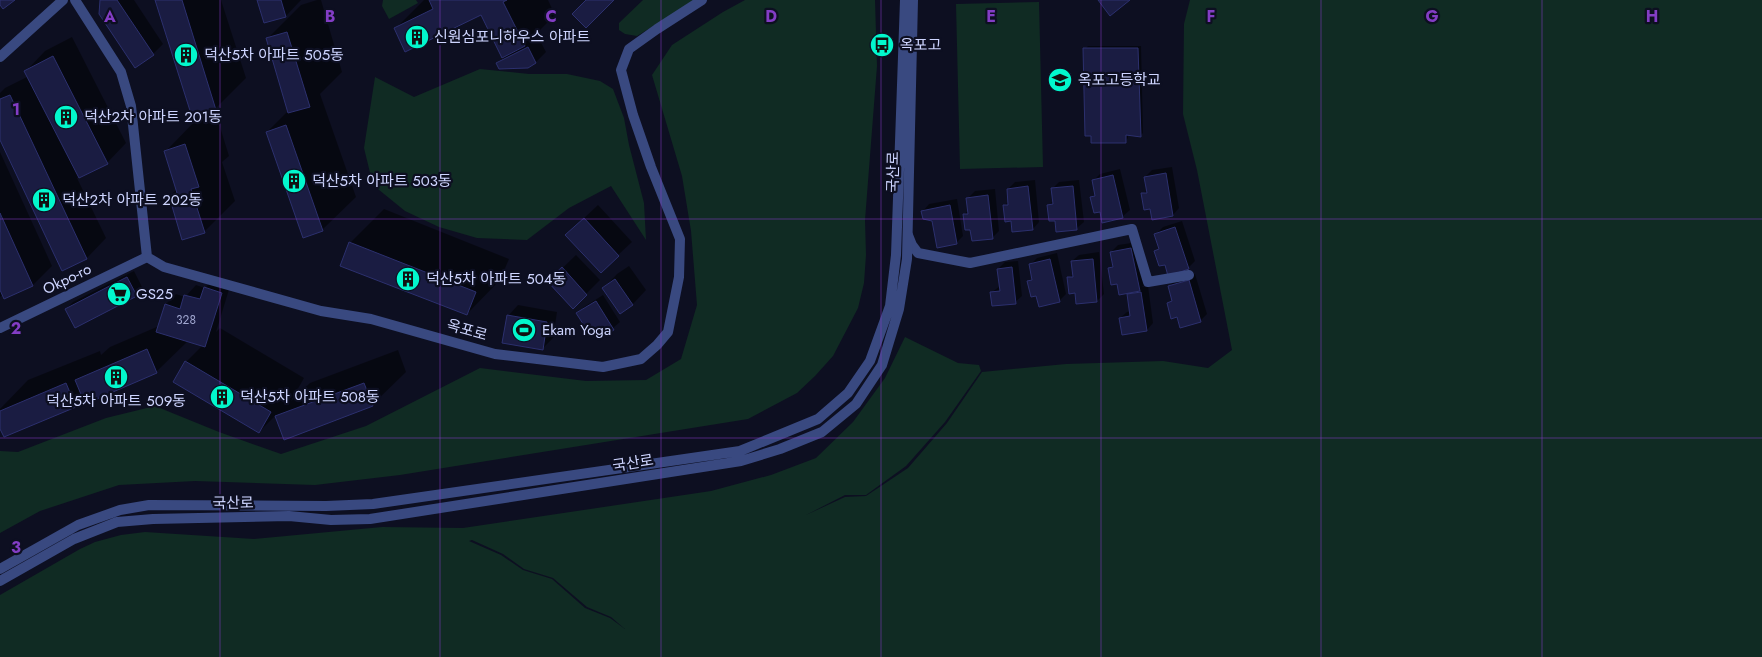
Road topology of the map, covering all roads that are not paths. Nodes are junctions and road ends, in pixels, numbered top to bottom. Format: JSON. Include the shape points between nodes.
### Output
{"nodes":[{"id":1,"x":63,"y":0,"type":"edge"},
{"id":2,"x":75,"y":0,"type":"edge"},
{"id":3,"x":702,"y":0,"type":"edge"},
{"id":4,"x":905,"y":0,"type":"edge"},
{"id":5,"x":913,"y":0,"type":"edge"},
{"id":6,"x":0,"y":57,"type":"edge"},
{"id":7,"x":907,"y":231,"type":"junction"},
{"id":8,"x":918,"y":253,"type":"junction"},
{"id":9,"x":147,"y":257,"type":"junction"},
{"id":10,"x":905,"y":268,"type":"junction"},
{"id":11,"x":1189,"y":274,"type":"dead end"},
{"id":12,"x":0,"y":328,"type":"edge"},
{"id":13,"x":0,"y":569,"type":"edge"},
{"id":14,"x":0,"y":581,"type":"edge"}],
"edges":[{"from":1,"to":6,"type":"street"},
{"from":2,"to":9,"type":"street","via":[[121,72],[131,106]]},
{"from":3,"to":9,"type":"street","name":"옥포로","via":[[629,49],[621,70],[648,158],[680,239],[679,277],[668,332],[641,358],[603,367],[495,354],[371,319],[321,311],[164,267]]},
{"from":4,"to":13,"type":"street","name":"국산로","via":[[896,255],[890,306],[870,361],[848,393],[818,419],[740,451],[373,504],[149,506],[120,510],[78,526]]},
{"from":5,"to":7,"type":"street","name":"국산로"},
{"from":7,"to":8,"type":"street"},
{"from":7,"to":10,"type":"street","name":"국산로"},
{"from":8,"to":10,"type":"street"},
{"from":8,"to":11,"type":"street","via":[[970,263],[1132,229],[1148,282]]},
{"from":9,"to":12,"type":"street","name":"Okpo-ro"},
{"from":10,"to":14,"type":"street","name":"국산로","via":[[899,308],[882,365],[856,404],[822,432],[780,449],[741,461],[370,519],[289,516],[117,522],[74,539]]}]}
